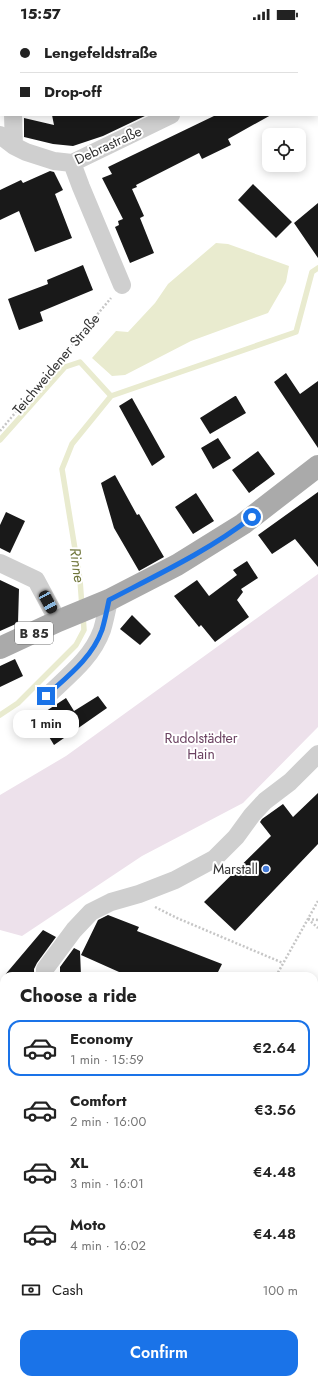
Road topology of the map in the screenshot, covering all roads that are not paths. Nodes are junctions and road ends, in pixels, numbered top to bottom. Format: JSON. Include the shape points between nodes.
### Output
{"nodes":[{"id":1,"x":13,"y":116,"type":"edge"},
{"id":2,"x":169,"y":116,"type":"edge"},
{"id":3,"x":0,"y":135,"type":"edge"},
{"id":4,"x":14,"y":146,"type":"junction"},
{"id":5,"x":72,"y":163,"type":"junction"},
{"id":6,"x":117,"y":291,"type":"road end"},
{"id":7,"x":318,"y":466,"type":"edge"},
{"id":8,"x":0,"y":563,"type":"edge"},
{"id":9,"x":102,"y":603,"type":"junction"},
{"id":10,"x":63,"y":619,"type":"junction"},
{"id":11,"x":0,"y":648,"type":"edge"},
{"id":12,"x":46,"y":696,"type":"dead end"},
{"id":13,"x":318,"y":754,"type":"edge"},
{"id":14,"x":45,"y":972,"type":"edge"}],
"edges":[{"from":1,"to":4,"type":"street"},
{"from":2,"to":5,"type":"street","name":"Debrastraße"},
{"from":3,"to":4,"type":"street","name":"Debrastraße"},
{"from":4,"to":5,"type":"street","name":"Debrastraße","via":[[54,161]]},
{"from":5,"to":6,"type":"street"},
{"from":7,"to":9,"type":"main road","number":"B 85","via":[[228,534],[176,565]]},
{"from":8,"to":10,"type":"street","via":[[36,580]]},
{"from":9,"to":10,"type":"main road","number":"B 85"},
{"from":9,"to":12,"type":"street","via":[[102,629],[94,649],[81,665]]},
{"from":10,"to":11,"type":"main road","number":"B 85"},
{"from":13,"to":14,"type":"street","via":[[252,814],[236,837],[214,859],[176,880],[111,902],[91,912],[74,930]]}]}
